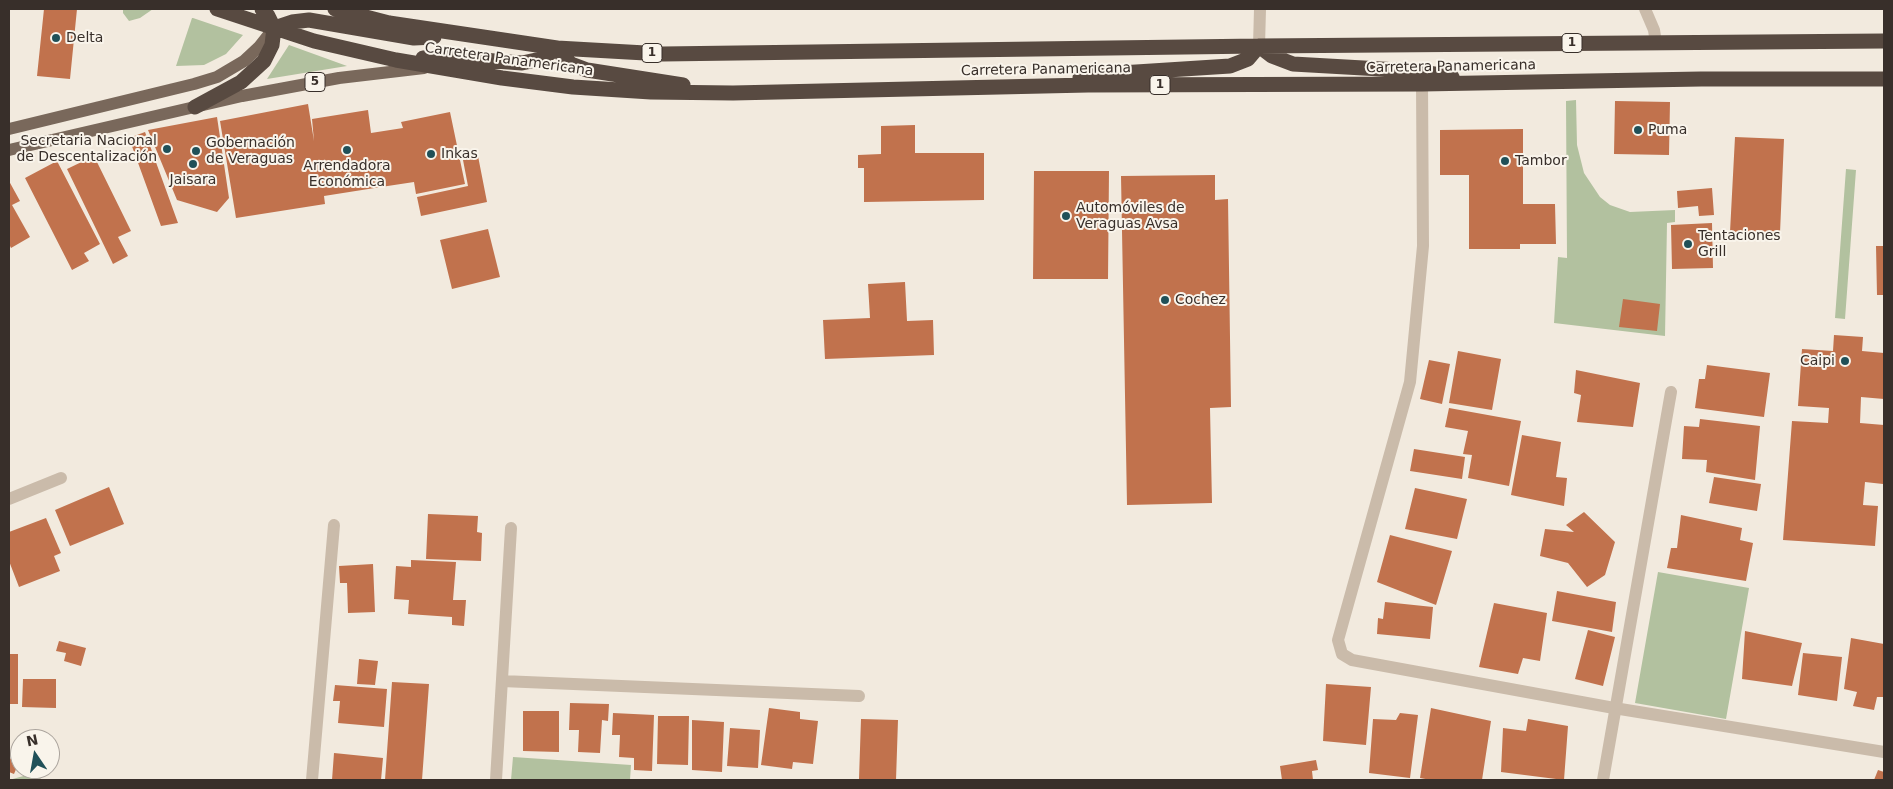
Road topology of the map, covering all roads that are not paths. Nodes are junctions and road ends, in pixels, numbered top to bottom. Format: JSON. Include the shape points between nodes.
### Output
{"nodes":[{"id":1,"x":217,"y":9,"type":"edge"},
{"id":2,"x":262,"y":9,"type":"edge"},
{"id":3,"x":335,"y":9,"type":"edge"},
{"id":4,"x":1260,"y":9,"type":"edge"},
{"id":5,"x":1644,"y":9,"type":"edge"},
{"id":6,"x":274,"y":28,"type":"junction"},
{"id":7,"x":465,"y":35,"type":"junction"},
{"id":8,"x":1884,"y":41,"type":"edge"},
{"id":9,"x":1656,"y":43,"type":"junction"},
{"id":10,"x":1259,"y":46,"type":"junction"},
{"id":11,"x":557,"y":48,"type":"junction"},
{"id":12,"x":396,"y":60,"type":"junction"},
{"id":13,"x":437,"y":67,"type":"junction"},
{"id":14,"x":1884,"y":79,"type":"edge"},
{"id":15,"x":1488,"y":82,"type":"junction"},
{"id":16,"x":1422,"y":84,"type":"junction"},
{"id":17,"x":1022,"y":86,"type":"junction"},
{"id":18,"x":733,"y":93,"type":"junction"},
{"id":19,"x":195,"y":107,"type":"junction"},
{"id":20,"x":9,"y":128,"type":"edge"},
{"id":21,"x":9,"y":150,"type":"edge"},
{"id":22,"x":1671,"y":392,"type":"dead end"},
{"id":23,"x":61,"y":478,"type":"dead end"},
{"id":24,"x":9,"y":499,"type":"edge"},
{"id":25,"x":334,"y":525,"type":"dead end"},
{"id":26,"x":511,"y":528,"type":"dead end"},
{"id":27,"x":502,"y":681,"type":"junction"},
{"id":28,"x":859,"y":696,"type":"dead end"},
{"id":29,"x":1614,"y":708,"type":"junction"},
{"id":30,"x":1884,"y":752,"type":"edge"},
{"id":31,"x":312,"y":780,"type":"edge"},
{"id":32,"x":496,"y":780,"type":"edge"},
{"id":33,"x":1603,"y":780,"type":"edge"}],
"edges":[{"from":1,"to":6,"type":"highway","name":"Carretera Panamericana","number":"1"},
{"from":2,"to":6,"type":"highway"},
{"from":3,"to":7,"type":"highway","name":"Carretera Panamericana","number":"1","via":[[390,23]]},
{"from":4,"to":10,"type":"street"},
{"from":5,"to":9,"type":"street"},
{"from":6,"to":7,"type":"highway","via":[[309,20],[414,38]]},
{"from":6,"to":12,"type":"highway","name":"Carretera Panamericana","number":"1"},
{"from":6,"to":19,"type":"highway","via":[[270,51],[256,70]]},
{"from":6,"to":20,"type":"main road","via":[[244,61],[217,77]]},
{"from":7,"to":11,"type":"highway","name":"Carretera Panamericana","number":"1"},
{"from":8,"to":9,"type":"highway","name":"Carretera Panamericana","number":"1"},
{"from":9,"to":10,"type":"highway","name":"Carretera Panamericana","number":"1"},
{"from":10,"to":11,"type":"highway","name":"Carretera Panamericana","number":"1","via":[[663,54]]},
{"from":10,"to":15,"type":"highway","via":[[1272,56],[1293,64],[1416,71]]},
{"from":10,"to":17,"type":"highway","via":[[1248,58],[1230,66],[1105,74]]},
{"from":11,"to":12,"type":"highway","via":[[541,60],[522,63],[442,57]]},
{"from":11,"to":18,"type":"highway","via":[[571,64],[587,70]]},
{"from":12,"to":13,"type":"highway","name":"Carretera Panamericana","number":"1"},
{"from":13,"to":18,"type":"highway","name":"Carretera Panamericana","number":"1","via":[[572,87]]},
{"from":13,"to":19,"type":"main road","number":"5","via":[[339,78]]},
{"from":14,"to":15,"type":"highway","name":"Carretera Panamericana","number":"1"},
{"from":15,"to":16,"type":"highway","name":"Carretera Panamericana","number":"1"},
{"from":16,"to":17,"type":"highway","name":"Carretera Panamericana","number":"1"},
{"from":16,"to":29,"type":"street","via":[[1423,246],[1410,382],[1338,640],[1342,654],[1352,660]]},
{"from":17,"to":18,"type":"highway","name":"Carretera Panamericana","number":"1"},
{"from":19,"to":21,"type":"main road","number":"5"},
{"from":22,"to":29,"type":"street"},
{"from":23,"to":24,"type":"street"},
{"from":25,"to":31,"type":"street"},
{"from":26,"to":27,"type":"street"},
{"from":27,"to":28,"type":"street"},
{"from":27,"to":32,"type":"street"},
{"from":29,"to":30,"type":"street"},
{"from":29,"to":33,"type":"street"}]}
